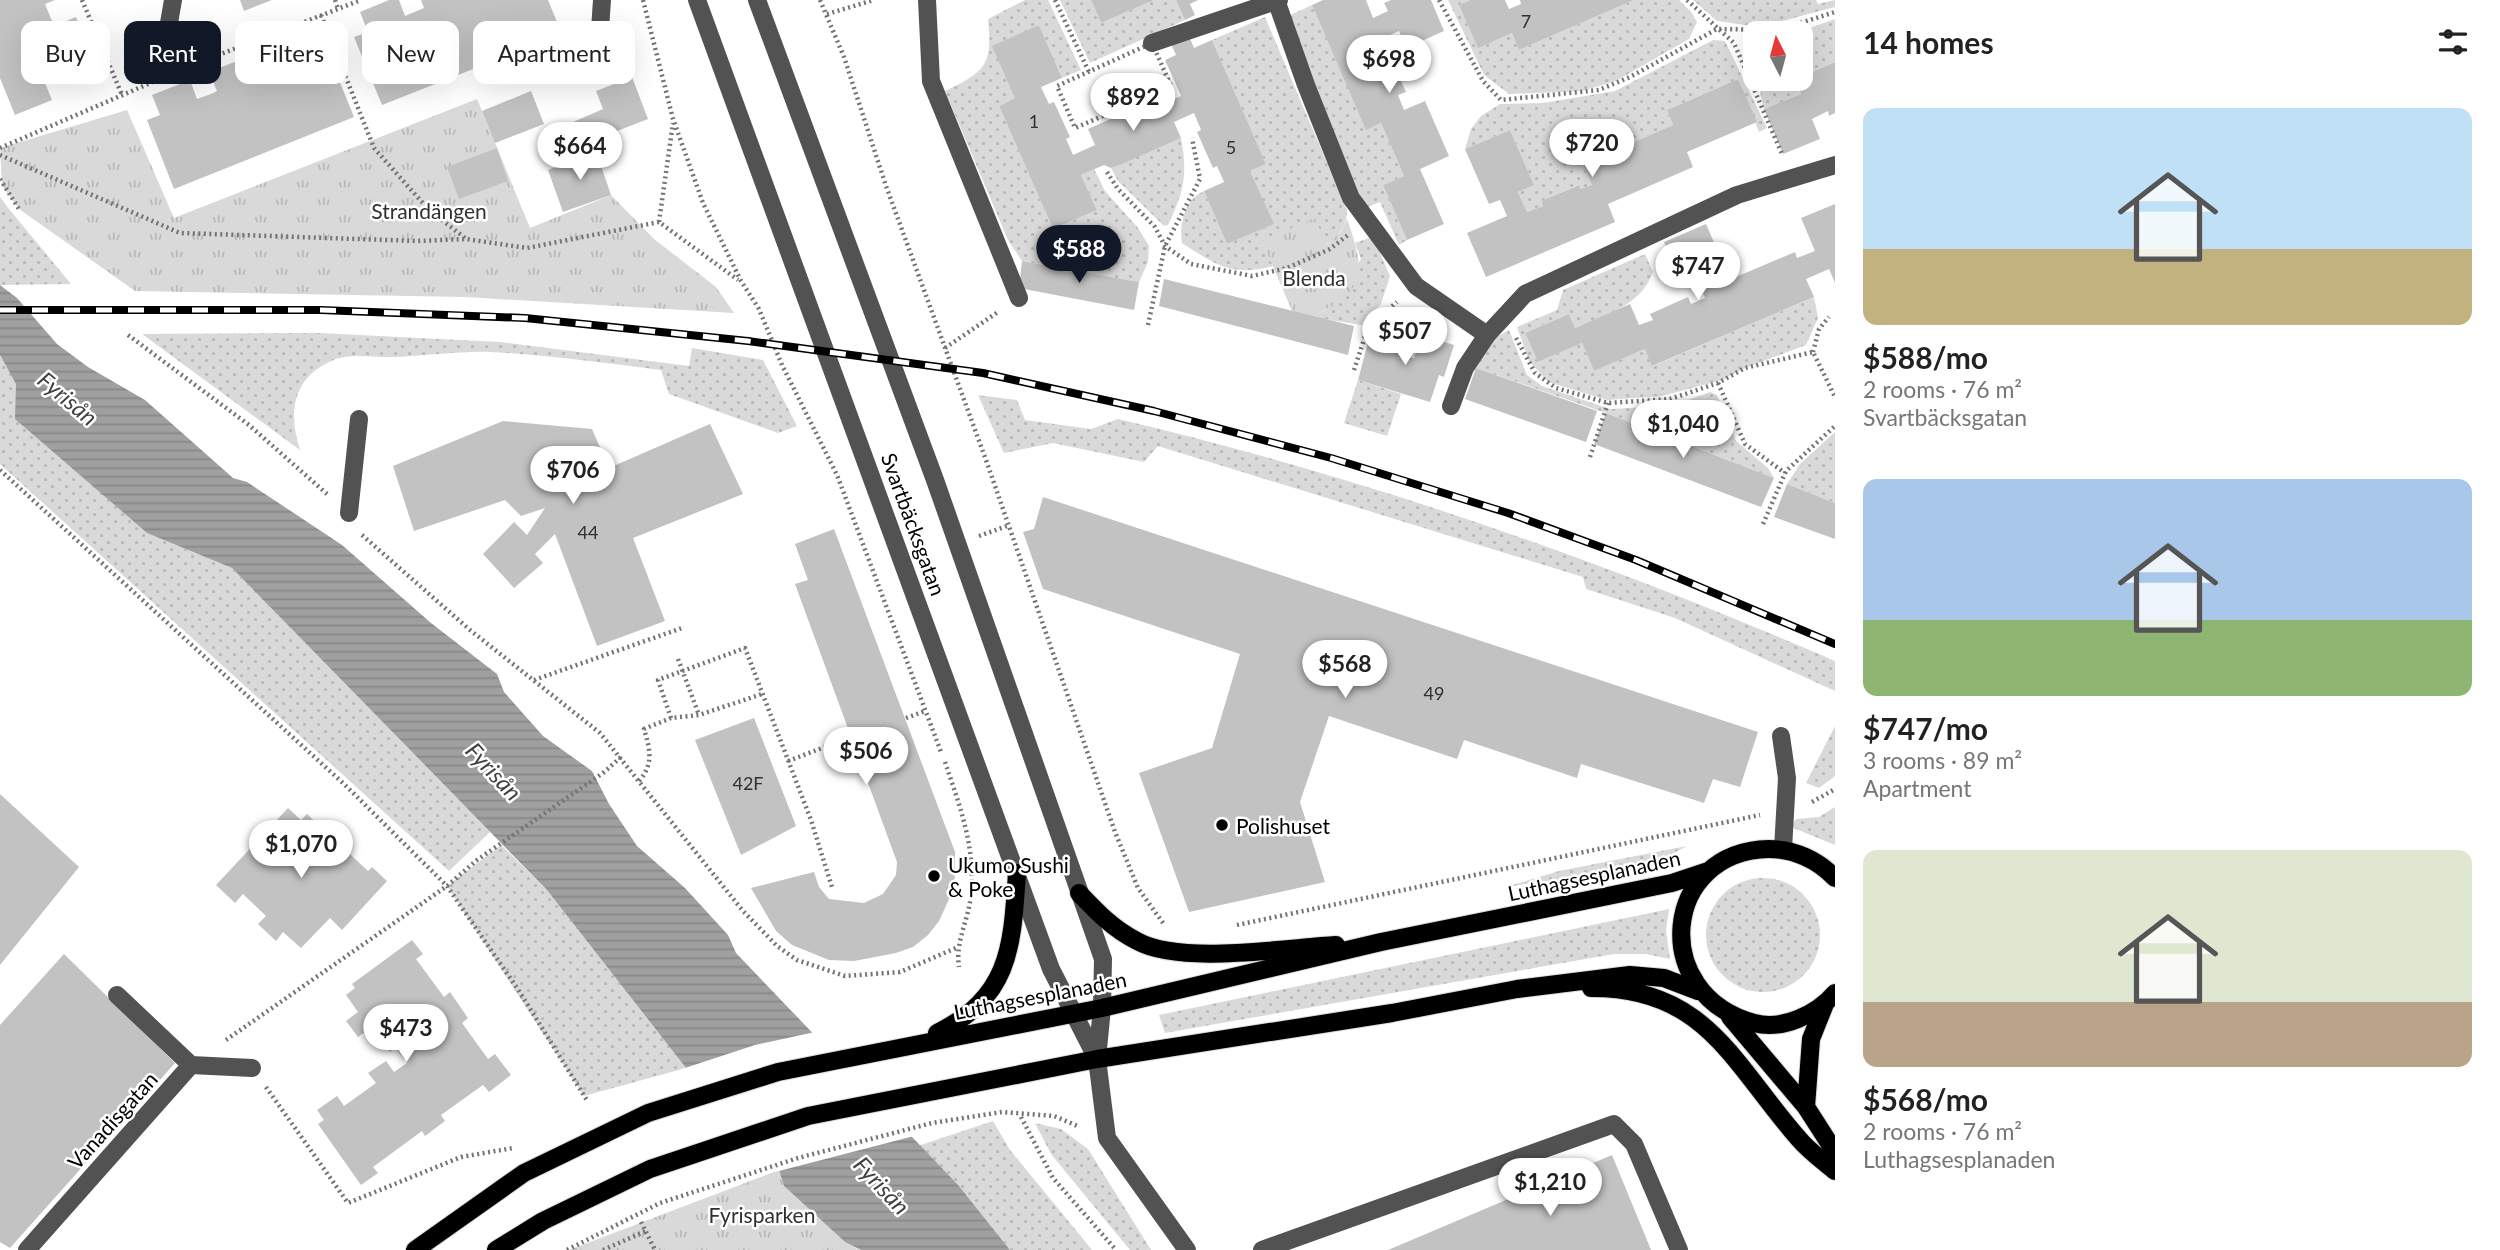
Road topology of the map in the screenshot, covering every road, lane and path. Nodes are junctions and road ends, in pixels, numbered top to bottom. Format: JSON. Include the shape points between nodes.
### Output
{"nodes":[{"id":1,"x":82,"y":0,"type":"edge"},
{"id":2,"x":173,"y":0,"type":"edge"},
{"id":3,"x":335,"y":0,"type":"edge"},
{"id":4,"x":361,"y":0,"type":"edge"},
{"id":5,"x":602,"y":0,"type":"edge"},
{"id":6,"x":643,"y":0,"type":"edge"},
{"id":7,"x":697,"y":0,"type":"edge"},
{"id":8,"x":757,"y":0,"type":"edge"},
{"id":9,"x":820,"y":0,"type":"edge"},
{"id":10,"x":874,"y":0,"type":"edge"},
{"id":11,"x":927,"y":0,"type":"edge"},
{"id":12,"x":1055,"y":0,"type":"edge"},
{"id":13,"x":1277,"y":0,"type":"edge"},
{"id":14,"x":1440,"y":0,"type":"edge"},
{"id":15,"x":1687,"y":0,"type":"edge"},
{"id":16,"x":338,"y":9,"type":"junction"},
{"id":17,"x":1835,"y":12,"type":"edge"},
{"id":18,"x":827,"y":14,"type":"junction"},
{"id":19,"x":321,"y":15,"type":"junction"},
{"id":20,"x":169,"y":21,"type":"edge"},
{"id":21,"x":601,"y":21,"type":"edge"},
{"id":22,"x":1717,"y":29,"type":"junction"},
{"id":23,"x":1152,"y":43,"type":"junction"},
{"id":24,"x":1089,"y":72,"type":"junction"},
{"id":25,"x":122,"y":95,"type":"junction"},
{"id":26,"x":673,"y":119,"type":"junction"},
{"id":27,"x":1192,"y":138,"type":"dead end"},
{"id":28,"x":0,"y":148,"type":"edge"},
{"id":29,"x":0,"y":155,"type":"edge"},
{"id":30,"x":1835,"y":164,"type":"edge"},
{"id":31,"x":1107,"y":172,"type":"dead end"},
{"id":32,"x":1792,"y":178,"type":"junction"},
{"id":33,"x":0,"y":179,"type":"edge"},
{"id":34,"x":19,"y":209,"type":"dead end"},
{"id":35,"x":1369,"y":221,"type":"junction"},
{"id":36,"x":659,"y":222,"type":"junction"},
{"id":37,"x":466,"y":239,"type":"junction"},
{"id":38,"x":1165,"y":246,"type":"junction"},
{"id":39,"x":740,"y":281,"type":"junction"},
{"id":40,"x":1416,"y":286,"type":"junction"},
{"id":41,"x":1019,"y":298,"type":"joint"},
{"id":42,"x":1506,"y":314,"type":"junction"},
{"id":43,"x":1829,"y":317,"type":"dead end"},
{"id":44,"x":1147,"y":325,"type":"dead end"},
{"id":45,"x":128,"y":335,"type":"dead end"},
{"id":46,"x":1487,"y":335,"type":"junction"},
{"id":47,"x":945,"y":348,"type":"junction"},
{"id":48,"x":1813,"y":352,"type":"junction"},
{"id":49,"x":1354,"y":370,"type":"dead end"},
{"id":50,"x":1718,"y":383,"type":"junction"},
{"id":51,"x":1835,"y":397,"type":"edge"},
{"id":52,"x":1608,"y":403,"type":"junction"},
{"id":53,"x":1451,"y":406,"type":"dead end"},
{"id":54,"x":359,"y":419,"type":"dead end"},
{"id":55,"x":1835,"y":426,"type":"edge"},
{"id":56,"x":1590,"y":457,"type":"dead end"},
{"id":57,"x":0,"y":470,"type":"edge"},
{"id":58,"x":1785,"y":473,"type":"junction"},
{"id":59,"x":349,"y":513,"type":"junction"},
{"id":60,"x":1763,"y":524,"type":"dead end"},
{"id":61,"x":682,"y":628,"type":"dead end"},
{"id":62,"x":678,"y":659,"type":"dead end"},
{"id":63,"x":683,"y":671,"type":"junction"},
{"id":64,"x":533,"y":680,"type":"junction"},
{"id":65,"x":762,"y":694,"type":"junction"},
{"id":66,"x":925,"y":711,"type":"junction"},
{"id":67,"x":699,"y":715,"type":"junction"},
{"id":68,"x":671,"y":718,"type":"junction"},
{"id":69,"x":906,"y":718,"type":"dead end"},
{"id":70,"x":1781,"y":736,"type":"dead end"},
{"id":71,"x":851,"y":737,"type":"dead end"},
{"id":72,"x":942,"y":755,"type":"junction"},
{"id":73,"x":621,"y":757,"type":"junction"},
{"id":74,"x":952,"y":760,"type":"dead end"},
{"id":75,"x":788,"y":761,"type":"junction"},
{"id":76,"x":639,"y":781,"type":"junction"},
{"id":77,"x":1835,"y":789,"type":"edge"},
{"id":78,"x":1785,"y":809,"type":"junction"},
{"id":79,"x":1783,"y":849,"type":"junction"},
{"id":80,"x":1708,"y":872,"type":"junction"},
{"id":81,"x":1017,"y":873,"type":"junction"},
{"id":82,"x":1835,"y":877,"type":"edge"},
{"id":83,"x":447,"y":886,"type":"junction"},
{"id":84,"x":832,"y":887,"type":"dead end"},
{"id":85,"x":1079,"y":892,"type":"junction"},
{"id":86,"x":1226,"y":927,"type":"dead end"},
{"id":87,"x":1167,"y":929,"type":"dead end"},
{"id":88,"x":1381,"y":942,"type":"junction"},
{"id":89,"x":956,"y":948,"type":"junction"},
{"id":90,"x":958,"y":967,"type":"dead end"},
{"id":91,"x":1517,"y":989,"type":"junction"},
{"id":92,"x":1698,"y":991,"type":"junction"},
{"id":93,"x":117,"y":995,"type":"dead end"},
{"id":94,"x":1830,"y":999,"type":"edge"},
{"id":95,"x":1102,"y":1008,"type":"junction"},
{"id":96,"x":1072,"y":1014,"type":"junction"},
{"id":97,"x":1730,"y":1017,"type":"junction"},
{"id":98,"x":918,"y":1042,"type":"junction"},
{"id":99,"x":1097,"y":1059,"type":"junction"},
{"id":100,"x":191,"y":1065,"type":"junction"},
{"id":101,"x":252,"y":1068,"type":"joint"},
{"id":102,"x":588,"y":1102,"type":"dead end"},
{"id":103,"x":1806,"y":1107,"type":"junction"},
{"id":104,"x":1021,"y":1117,"type":"dead end"},
{"id":105,"x":1107,"y":1138,"type":"junction"},
{"id":106,"x":517,"y":1147,"type":"dead end"},
{"id":107,"x":1835,"y":1152,"type":"edge"},
{"id":108,"x":1835,"y":1171,"type":"edge"},
{"id":109,"x":641,"y":1222,"type":"dead end"},
{"id":110,"x":646,"y":1231,"type":"junction"},
{"id":111,"x":27,"y":1250,"type":"edge"},
{"id":112,"x":415,"y":1250,"type":"edge"},
{"id":113,"x":496,"y":1250,"type":"edge"},
{"id":114,"x":566,"y":1250,"type":"edge"},
{"id":115,"x":603,"y":1250,"type":"edge"},
{"id":116,"x":655,"y":1250,"type":"edge"},
{"id":117,"x":1116,"y":1250,"type":"edge"},
{"id":118,"x":1188,"y":1250,"type":"edge"},
{"id":119,"x":1262,"y":1250,"type":"edge"},
{"id":120,"x":1679,"y":1250,"type":"edge"}],
"edges":[{"from":1,"to":25,"type":"path"},
{"from":2,"to":20,"type":"street"},
{"from":3,"to":16,"type":"path"},
{"from":4,"to":16,"type":"path"},
{"from":5,"to":21,"type":"street"},
{"from":6,"to":26,"type":"path"},
{"from":7,"to":81,"type":"street","name":"Svartbäcksgatan"},
{"from":8,"to":85,"type":"street","name":"Svartbäcksgatan","via":[[935,480]]},
{"from":9,"to":18,"type":"path"},
{"from":10,"to":18,"type":"path"},
{"from":11,"to":41,"type":"street","via":[[931,81]]},
{"from":12,"to":24,"type":"path"},
{"from":13,"to":23,"type":"street"},
{"from":13,"to":35,"type":"street","via":[[1351,198]]},
{"from":14,"to":22,"type":"path","via":[[1483,81],[1501,100],[1598,90]]},
{"from":15,"to":22,"type":"path"},
{"from":16,"to":19,"type":"path"},
{"from":17,"to":22,"type":"path","via":[[1778,30]]},
{"from":18,"to":47,"type":"path"},
{"from":19,"to":25,"type":"path"},
{"from":19,"to":37,"type":"path","via":[[374,148],[429,210]]},
{"from":22,"to":32,"type":"path","via":[[1734,43]]},
{"from":23,"to":24,"type":"path"},
{"from":23,"to":24,"type":"path","via":[[1171,86],[1075,128],[1057,86]]},
{"from":25,"to":28,"type":"path"},
{"from":26,"to":36,"type":"path"},
{"from":26,"to":39,"type":"path","via":[[703,203]]},
{"from":27,"to":38,"type":"path","via":[[1199,179]]},
{"from":29,"to":37,"type":"path","via":[[180,233]]},
{"from":30,"to":32,"type":"street"},
{"from":31,"to":38,"type":"path","via":[[1155,227]]},
{"from":32,"to":42,"type":"street","via":[[1737,195],[1525,293]]},
{"from":33,"to":34,"type":"path"},
{"from":35,"to":38,"type":"path","via":[[1330,249],[1287,268],[1252,276],[1191,264]]},
{"from":35,"to":40,"type":"street"},
{"from":36,"to":37,"type":"path","via":[[527,248]]},
{"from":36,"to":39,"type":"path"},
{"from":38,"to":44,"type":"path"},
{"from":39,"to":66,"type":"path","via":[[759,309],[837,475]]},
{"from":40,"to":46,"type":"street"},
{"from":40,"to":49,"type":"path","via":[[1368,327]]},
{"from":41,"to":47,"type":"path"},
{"from":42,"to":46,"type":"street"},
{"from":42,"to":52,"type":"path","via":[[1535,373],[1556,387]]},
{"from":43,"to":48,"type":"path","via":[[1819,329]]},
{"from":45,"to":59,"type":"path","via":[[249,425]]},
{"from":46,"to":53,"type":"street","via":[[1465,368]]},
{"from":47,"to":87,"type":"path","via":[[1115,832],[1138,888]]},
{"from":48,"to":50,"type":"path","via":[[1745,368]]},
{"from":48,"to":51,"type":"path"},
{"from":50,"to":52,"type":"path","via":[[1670,399]]},
{"from":50,"to":58,"type":"path","via":[[1745,443]]},
{"from":52,"to":56,"type":"path"},
{"from":54,"to":59,"type":"street"},
{"from":55,"to":58,"type":"path"},
{"from":57,"to":83,"type":"path","via":[[344,784]]},
{"from":58,"to":60,"type":"path"},
{"from":59,"to":64,"type":"path","via":[[365,540]]},
{"from":61,"to":64,"type":"path"},
{"from":62,"to":63,"type":"path"},
{"from":63,"to":65,"type":"path","via":[[745,648]]},
{"from":63,"to":67,"type":"path"},
{"from":63,"to":68,"type":"path","via":[[658,680]]},
{"from":64,"to":73,"type":"path","via":[[600,733]]},
{"from":65,"to":67,"type":"path"},
{"from":65,"to":75,"type":"path"},
{"from":66,"to":69,"type":"path"},
{"from":66,"to":72,"type":"path"},
{"from":67,"to":68,"type":"path"},
{"from":68,"to":76,"type":"path","via":[[644,729],[651,753]]},
{"from":70,"to":78,"type":"street","via":[[1787,778]]},
{"from":71,"to":75,"type":"path"},
{"from":72,"to":74,"type":"path"},
{"from":72,"to":89,"type":"path","via":[[973,865],[971,895]]},
{"from":73,"to":76,"type":"path"},
{"from":73,"to":83,"type":"path"},
{"from":75,"to":84,"type":"path"},
{"from":76,"to":89,"type":"path","via":[[743,911],[797,960],[845,976],[878,976],[920,965]]},
{"from":77,"to":78,"type":"path","via":[[1807,805]]},
{"from":78,"to":79,"type":"street"},
{"from":78,"to":86,"type":"path"},
{"from":79,"to":80,"type":"main road","via":[[1749,850]]},
{"from":79,"to":82,"type":"main road","via":[[1809,858]]},
{"from":80,"to":88,"type":"main road","name":"Luthagsesplanaden"},
{"from":80,"to":92,"type":"main road","via":[[1689,896],[1680,925],[1684,963]]},
{"from":81,"to":96,"type":"street","name":"Svartbäcksgatan"},
{"from":81,"to":98,"type":"main road","via":[[1012,943],[1000,977],[988,997],[956,1024]]},
{"from":83,"to":100,"type":"path"},
{"from":83,"to":102,"type":"path"},
{"from":85,"to":88,"type":"main road","via":[[1108,923],[1139,943],[1173,954]]},
{"from":85,"to":95,"type":"street","name":"Svartbäcksgatan","via":[[1103,959]]},
{"from":88,"to":95,"type":"main road","name":"Luthagsesplanaden"},
{"from":89,"to":90,"type":"path"},
{"from":91,"to":92,"type":"main road","via":[[1630,975],[1664,978]]},
{"from":91,"to":99,"type":"main road"},
{"from":91,"to":108,"type":"main road","via":[[1606,988],[1664,999],[1702,1022],[1800,1140]]},
{"from":92,"to":97,"type":"main road"},
{"from":93,"to":100,"type":"street"},
{"from":94,"to":97,"type":"main road","via":[[1790,1023],[1760,1025]]},
{"from":94,"to":103,"type":"main road","via":[[1811,1039]]},
{"from":95,"to":96,"type":"main road","name":"Luthagsesplanaden"},
{"from":95,"to":99,"type":"street","name":"Svartbäcksgatan"},
{"from":96,"to":98,"type":"main road","name":"Luthagsesplanaden"},
{"from":96,"to":99,"type":"street","name":"Svartbäcksgatan"},
{"from":97,"to":103,"type":"main road"},
{"from":98,"to":112,"type":"main road","name":"Luthagsesplanaden","via":[[778,1072],[648,1113],[524,1173]]},
{"from":99,"to":105,"type":"street","name":"Svartbäcksgatan"},
{"from":99,"to":113,"type":"main road","via":[[808,1116],[650,1169],[543,1221]]},
{"from":100,"to":101,"type":"street"},
{"from":100,"to":111,"type":"street","name":"Vanadisgatan"},
{"from":101,"to":106,"type":"path","via":[[348,1203],[461,1157]]},
{"from":103,"to":107,"type":"main road"},
{"from":104,"to":117,"type":"path","via":[[1053,1178]]},
{"from":105,"to":114,"type":"path","via":[[1054,1116],[1002,1112],[932,1123],[751,1172],[660,1203]]},
{"from":105,"to":118,"type":"street","name":"Svartbäcksgatan"},
{"from":109,"to":110,"type":"path"},
{"from":110,"to":115,"type":"path"},
{"from":110,"to":116,"type":"path"},
{"from":119,"to":120,"type":"street","via":[[1614,1124],[1634,1144]]}]}
